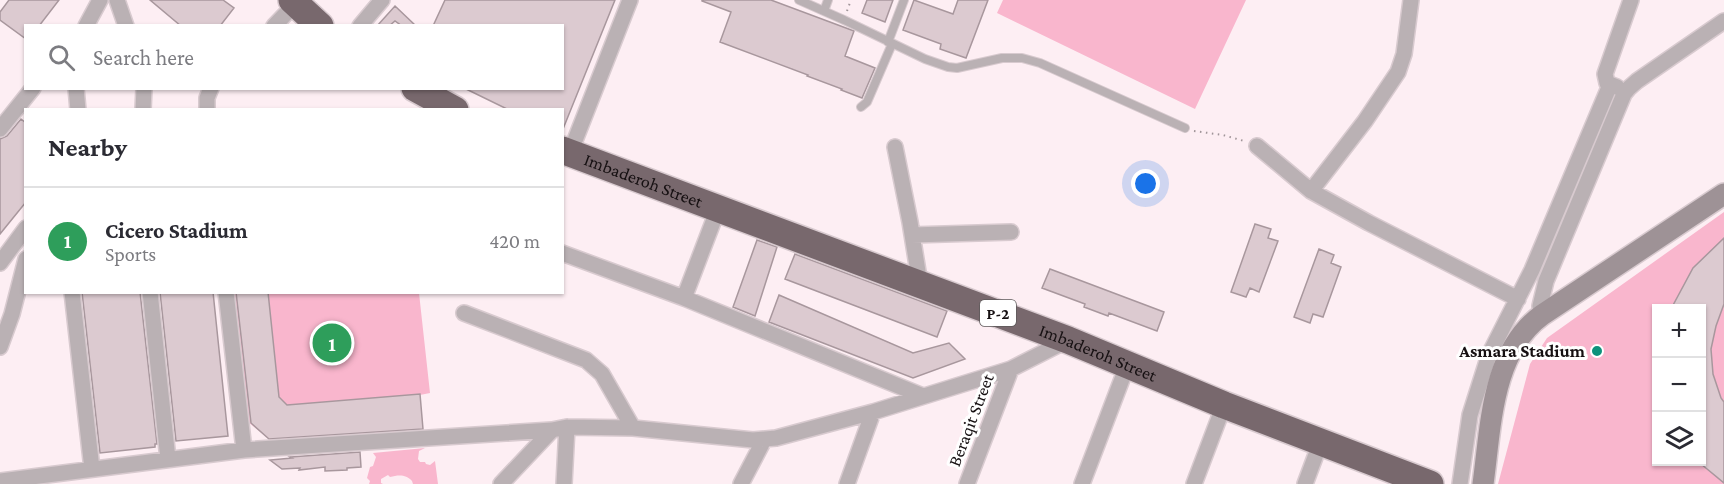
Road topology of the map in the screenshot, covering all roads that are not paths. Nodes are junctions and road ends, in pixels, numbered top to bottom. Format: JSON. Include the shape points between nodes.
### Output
{"nodes":[{"id":1,"x":100,"y":0,"type":"edge"},
{"id":2,"x":117,"y":0,"type":"edge"},
{"id":3,"x":382,"y":0,"type":"edge"},
{"id":4,"x":630,"y":0,"type":"edge"},
{"id":5,"x":799,"y":0,"type":"edge"},
{"id":6,"x":828,"y":0,"type":"edge"},
{"id":7,"x":904,"y":0,"type":"edge"},
{"id":8,"x":1412,"y":0,"type":"edge"},
{"id":9,"x":1631,"y":0,"type":"edge"},
{"id":10,"x":296,"y":1,"type":"edge"},
{"id":11,"x":824,"y":11,"type":"junction"},
{"id":12,"x":1724,"y":21,"type":"edge"},
{"id":13,"x":87,"y":24,"type":"edge"},
{"id":14,"x":125,"y":24,"type":"edge"},
{"id":15,"x":276,"y":24,"type":"edge"},
{"id":16,"x":318,"y":24,"type":"edge"},
{"id":17,"x":362,"y":24,"type":"edge"},
{"id":18,"x":890,"y":43,"type":"junction"},
{"id":19,"x":1610,"y":85,"type":"junction"},
{"id":20,"x":1629,"y":88,"type":"junction"},
{"id":21,"x":31,"y":90,"type":"edge"},
{"id":22,"x":76,"y":90,"type":"edge"},
{"id":23,"x":144,"y":90,"type":"edge"},
{"id":24,"x":210,"y":90,"type":"edge"},
{"id":25,"x":419,"y":90,"type":"edge"},
{"id":26,"x":861,"y":107,"type":"dead end"},
{"id":27,"x":78,"y":108,"type":"edge"},
{"id":28,"x":143,"y":108,"type":"edge"},
{"id":29,"x":207,"y":108,"type":"edge"},
{"id":30,"x":451,"y":108,"type":"edge"},
{"id":31,"x":1185,"y":128,"type":"road end"},
{"id":32,"x":0,"y":129,"type":"edge"},
{"id":33,"x":1257,"y":146,"type":"road end"},
{"id":34,"x":895,"y":147,"type":"dead end"},
{"id":35,"x":566,"y":151,"type":"edge"},
{"id":36,"x":1311,"y":191,"type":"junction"},
{"id":37,"x":1724,"y":194,"type":"edge"},
{"id":38,"x":718,"y":209,"type":"junction"},
{"id":39,"x":24,"y":231,"type":"edge"},
{"id":40,"x":1011,"y":232,"type":"dead end"},
{"id":41,"x":912,"y":235,"type":"junction"},
{"id":42,"x":564,"y":255,"type":"edge"},
{"id":43,"x":0,"y":263,"type":"edge"},
{"id":44,"x":24,"y":268,"type":"edge"},
{"id":45,"x":920,"y":284,"type":"junction"},
{"id":46,"x":72,"y":294,"type":"edge"},
{"id":47,"x":150,"y":294,"type":"edge"},
{"id":48,"x":226,"y":294,"type":"edge"},
{"id":49,"x":684,"y":298,"type":"junction"},
{"id":50,"x":1518,"y":299,"type":"junction"},
{"id":51,"x":464,"y":313,"type":"dead end"},
{"id":52,"x":1542,"y":315,"type":"junction"},
{"id":53,"x":1068,"y":340,"type":"junction"},
{"id":54,"x":0,"y":347,"type":"edge"},
{"id":55,"x":1127,"y":366,"type":"junction"},
{"id":56,"x":1011,"y":369,"type":"junction"},
{"id":57,"x":923,"y":396,"type":"junction"},
{"id":58,"x":1224,"y":405,"type":"junction"},
{"id":59,"x":873,"y":412,"type":"junction"},
{"id":60,"x":633,"y":428,"type":"junction"},
{"id":61,"x":560,"y":429,"type":"junction"},
{"id":62,"x":764,"y":440,"type":"junction"},
{"id":63,"x":1321,"y":441,"type":"junction"},
{"id":64,"x":244,"y":450,"type":"junction"},
{"id":65,"x":168,"y":459,"type":"junction"},
{"id":66,"x":92,"y":469,"type":"junction"},
{"id":67,"x":0,"y":481,"type":"edge"},
{"id":68,"x":1421,"y":483,"type":"edge"},
{"id":69,"x":501,"y":484,"type":"edge"},
{"id":70,"x":564,"y":484,"type":"edge"},
{"id":71,"x":741,"y":484,"type":"edge"},
{"id":72,"x":847,"y":484,"type":"edge"},
{"id":73,"x":967,"y":484,"type":"edge"},
{"id":74,"x":1082,"y":484,"type":"edge"},
{"id":75,"x":1194,"y":484,"type":"edge"},
{"id":76,"x":1305,"y":484,"type":"edge"},
{"id":77,"x":1460,"y":484,"type":"edge"},
{"id":78,"x":1483,"y":484,"type":"edge"}],
"edges":[{"from":1,"to":13,"type":"street"},
{"from":2,"to":14,"type":"street"},
{"from":3,"to":17,"type":"street"},
{"from":4,"to":35,"type":"street"},
{"from":5,"to":11,"type":"lane"},
{"from":6,"to":11,"type":"lane"},
{"from":7,"to":18,"type":"lane"},
{"from":8,"to":36,"type":"street","via":[[1398,72]]},
{"from":9,"to":19,"type":"street","via":[[1605,74]]},
{"from":10,"to":15,"type":"street"},
{"from":10,"to":16,"type":"highway"},
{"from":11,"to":18,"type":"lane"},
{"from":12,"to":20,"type":"street"},
{"from":18,"to":26,"type":"lane","via":[[867,102]]},
{"from":18,"to":31,"type":"lane","via":[[948,67],[1002,58],[1040,63]]},
{"from":19,"to":20,"type":"street"},
{"from":19,"to":50,"type":"street"},
{"from":20,"to":52,"type":"street","via":[[1546,281],[1540,306]]},
{"from":21,"to":32,"type":"street"},
{"from":22,"to":27,"type":"street"},
{"from":23,"to":28,"type":"street"},
{"from":24,"to":29,"type":"street"},
{"from":25,"to":30,"type":"highway"},
{"from":33,"to":36,"type":"street"},
{"from":34,"to":41,"type":"street"},
{"from":35,"to":38,"type":"highway","name":"Imbaderoh Street","number":"P-2"},
{"from":36,"to":50,"type":"street"},
{"from":37,"to":52,"type":"street"},
{"from":38,"to":45,"type":"highway","name":"Imbaderoh Street","number":"P-2"},
{"from":38,"to":49,"type":"street"},
{"from":39,"to":43,"type":"street"},
{"from":40,"to":41,"type":"street"},
{"from":41,"to":45,"type":"street"},
{"from":42,"to":49,"type":"street"},
{"from":44,"to":54,"type":"street"},
{"from":45,"to":53,"type":"highway","name":"Imbaderoh Street","number":"P-2"},
{"from":46,"to":66,"type":"street"},
{"from":47,"to":65,"type":"street"},
{"from":48,"to":64,"type":"street"},
{"from":49,"to":57,"type":"street"},
{"from":50,"to":77,"type":"street","via":[[1480,380],[1470,416]]},
{"from":51,"to":60,"type":"street","via":[[586,360],[602,374]]},
{"from":52,"to":78,"type":"street","via":[[1522,334],[1503,369]]},
{"from":53,"to":55,"type":"highway","name":"Imbaderoh Street","number":"P-2"},
{"from":53,"to":56,"type":"street"},
{"from":55,"to":58,"type":"highway","name":"Imbaderoh Street","number":"P-2"},
{"from":55,"to":74,"type":"street"},
{"from":56,"to":57,"type":"street"},
{"from":56,"to":73,"type":"street","name":"Beraqit Street"},
{"from":57,"to":59,"type":"street"},
{"from":58,"to":63,"type":"highway","name":"Imbaderoh Street","number":"P-2"},
{"from":58,"to":75,"type":"street"},
{"from":59,"to":62,"type":"street"},
{"from":59,"to":72,"type":"street"},
{"from":60,"to":61,"type":"street"},
{"from":60,"to":62,"type":"street"},
{"from":61,"to":64,"type":"street"},
{"from":61,"to":69,"type":"street"},
{"from":61,"to":70,"type":"street"},
{"from":62,"to":71,"type":"street"},
{"from":63,"to":68,"type":"highway","name":"Imbaderoh Street","number":"P-2"},
{"from":63,"to":76,"type":"street"},
{"from":64,"to":65,"type":"street"},
{"from":65,"to":66,"type":"street"},
{"from":66,"to":67,"type":"street"}]}
